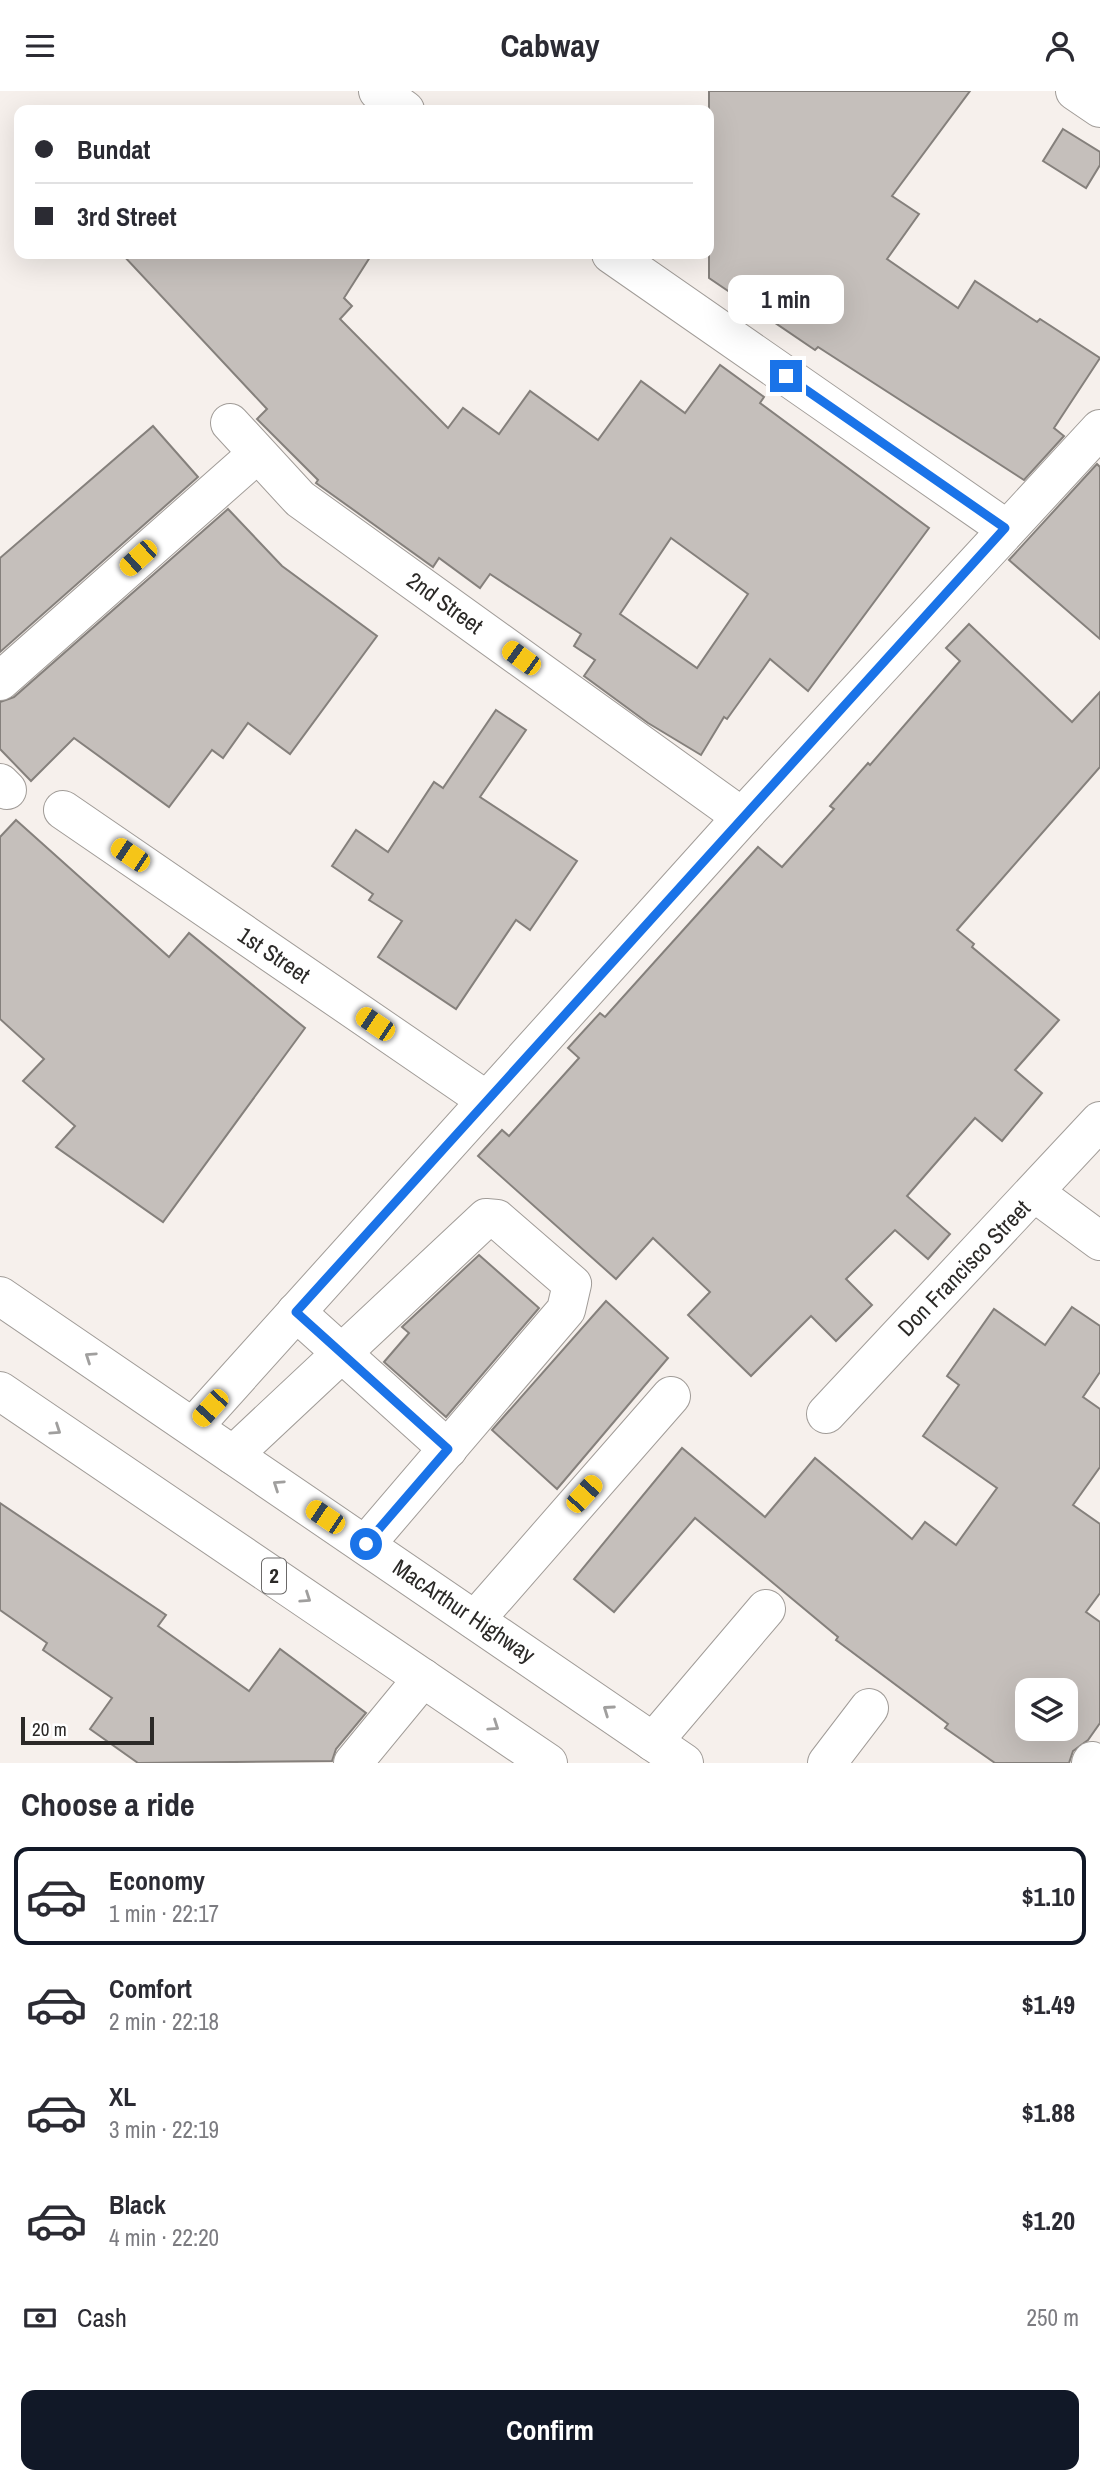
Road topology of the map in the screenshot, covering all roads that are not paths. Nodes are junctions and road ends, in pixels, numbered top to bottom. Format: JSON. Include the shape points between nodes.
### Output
{"nodes":[{"id":1,"x":378,"y":91,"type":"edge"},
{"id":2,"x":1075,"y":91,"type":"edge"},
{"id":3,"x":398,"y":105,"type":"edge"},
{"id":4,"x":1100,"y":109,"type":"edge"},
{"id":5,"x":618,"y":259,"type":"edge"},
{"id":6,"x":230,"y":423,"type":"dead end"},
{"id":7,"x":1100,"y":429,"type":"edge"},
{"id":8,"x":257,"y":453,"type":"junction"},
{"id":9,"x":1005,"y":528,"type":"junction"},
{"id":10,"x":0,"y":681,"type":"edge"},
{"id":11,"x":63,"y":810,"type":"dead end"},
{"id":12,"x":743,"y":817,"type":"junction"},
{"id":13,"x":486,"y":1100,"type":"junction"},
{"id":14,"x":1100,"y":1121,"type":"edge"},
{"id":15,"x":1035,"y":1193,"type":"junction"},
{"id":16,"x":1100,"y":1241,"type":"edge"},
{"id":17,"x":0,"y":1296,"type":"edge"},
{"id":18,"x":296,"y":1312,"type":"junction"},
{"id":19,"x":342,"y":1353,"type":"junction"},
{"id":20,"x":0,"y":1391,"type":"edge"},
{"id":21,"x":671,"y":1395,"type":"dead end"},
{"id":22,"x":826,"y":1414,"type":"dead end"},
{"id":23,"x":193,"y":1427,"type":"junction"},
{"id":24,"x":448,"y":1449,"type":"junction"},
{"id":25,"x":233,"y":1455,"type":"junction"},
{"id":26,"x":366,"y":1544,"type":"junction"},
{"id":27,"x":766,"y":1609,"type":"dead end"},
{"id":28,"x":475,"y":1620,"type":"junction"},
{"id":29,"x":423,"y":1678,"type":"junction"},
{"id":30,"x":869,"y":1708,"type":"dead end"},
{"id":31,"x":669,"y":1752,"type":"edge"},
{"id":32,"x":353,"y":1763,"type":"edge"},
{"id":33,"x":548,"y":1763,"type":"edge"},
{"id":34,"x":827,"y":1763,"type":"edge"}],
"edges":[{"from":1,"to":3,"type":"main road"},
{"from":2,"to":4,"type":"main road"},
{"from":5,"to":9,"type":"main road"},
{"from":6,"to":8,"type":"main road","name":"2nd Street"},
{"from":7,"to":9,"type":"main road"},
{"from":8,"to":10,"type":"main road"},
{"from":8,"to":12,"type":"main road","name":"2nd Street","via":[[300,499]]},
{"from":9,"to":12,"type":"main road"},
{"from":11,"to":13,"type":"main road","name":"1st Street"},
{"from":12,"to":13,"type":"main road"},
{"from":13,"to":18,"type":"main road"},
{"from":14,"to":15,"type":"main road","name":"Don Francisco Street"},
{"from":15,"to":16,"type":"main road"},
{"from":15,"to":22,"type":"main road","name":"Don Francisco Street"},
{"from":23,"to":17,"type":"main road","name":"MacArthur Highway","one_way":true},
{"from":18,"to":19,"type":"main road"},
{"from":18,"to":23,"type":"main road"},
{"from":19,"to":24,"type":"main road"},
{"from":19,"to":24,"type":"main road","via":[[486,1217],[497,1219],[572,1284],[566,1310]]},
{"from":19,"to":25,"type":"main road"},
{"from":20,"to":29,"type":"main road","number":"2","one_way":true},
{"from":21,"to":28,"type":"main road"},
{"from":23,"to":25,"type":"main road","name":"MacArthur Highway"},
{"from":24,"to":26,"type":"main road"},
{"from":26,"to":25,"type":"main road","name":"MacArthur Highway","one_way":true},
{"from":26,"to":28,"type":"main road","name":"MacArthur Highway"},
{"from":27,"to":31,"type":"main road"},
{"from":31,"to":28,"type":"main road","name":"MacArthur Highway","one_way":true},
{"from":29,"to":32,"type":"main road"},
{"from":29,"to":33,"type":"main road","number":"2","one_way":true},
{"from":30,"to":34,"type":"main road"}]}
